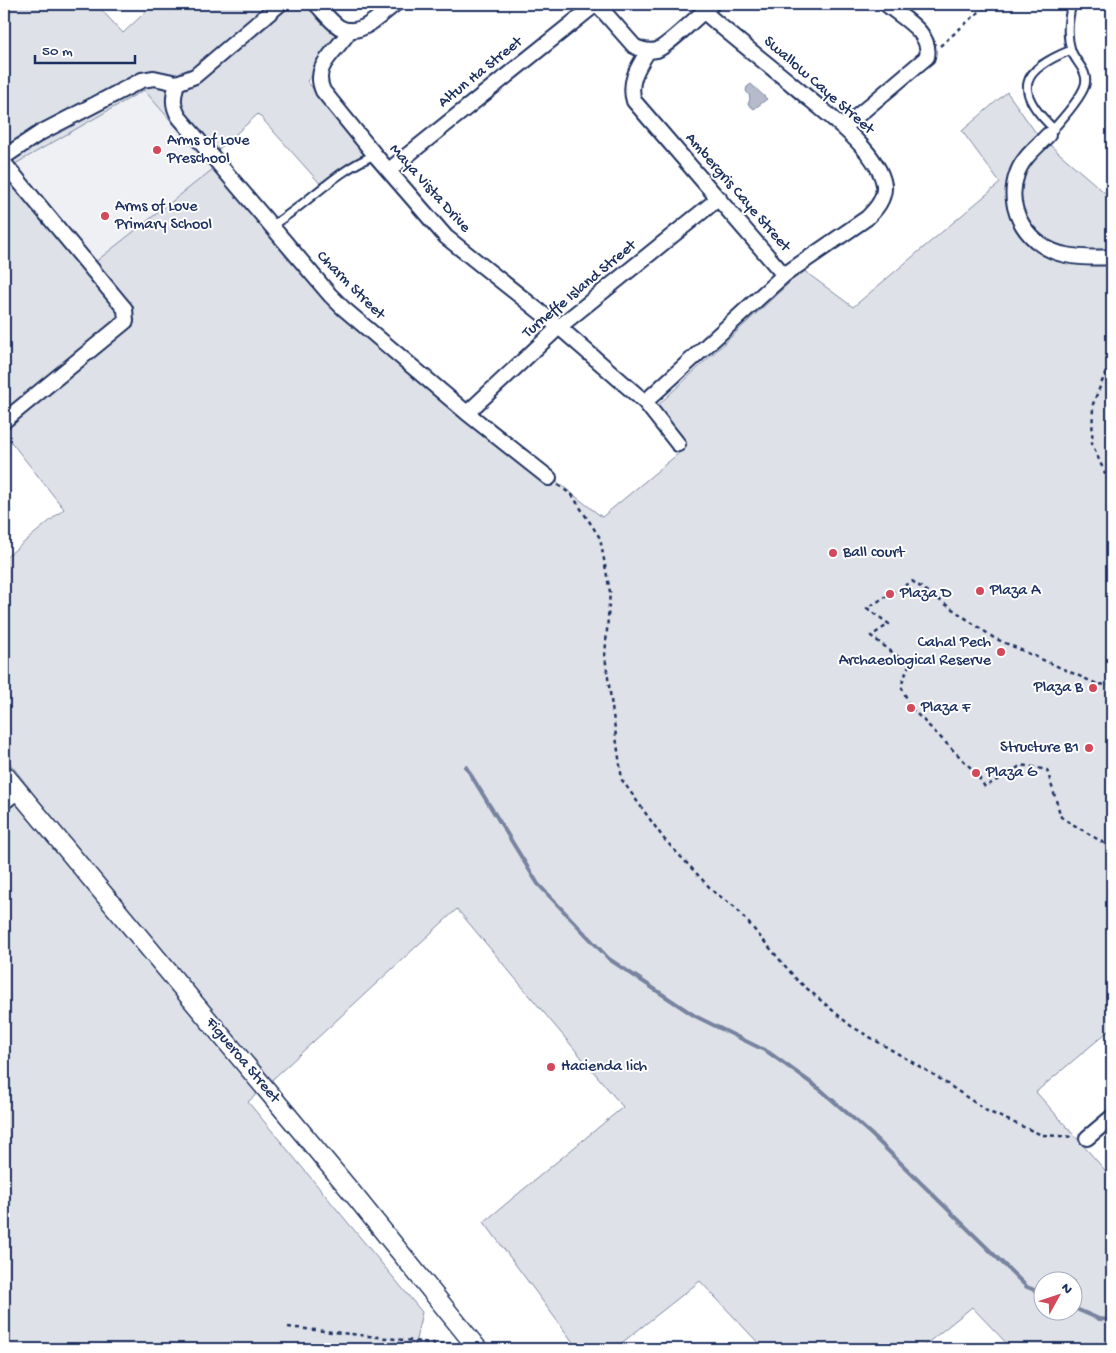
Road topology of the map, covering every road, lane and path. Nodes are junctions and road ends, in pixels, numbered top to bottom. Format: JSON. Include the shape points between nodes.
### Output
{"nodes":[{"id":1,"x":280,"y":4,"type":"edge"},
{"id":2,"x":316,"y":4,"type":"edge"},
{"id":3,"x":395,"y":4,"type":"edge"},
{"id":4,"x":597,"y":4,"type":"edge"},
{"id":5,"x":886,"y":4,"type":"edge"},
{"id":6,"x":988,"y":4,"type":"edge"},
{"id":7,"x":1072,"y":4,"type":"edge"},
{"id":8,"x":708,"y":7,"type":"edge"},
{"id":9,"x":350,"y":30,"type":"junction"},
{"id":10,"x":1071,"y":50,"type":"junction"},
{"id":11,"x":648,"y":51,"type":"junction"},
{"id":12,"x":928,"y":57,"type":"junction"},
{"id":13,"x":177,"y":83,"type":"junction"},
{"id":14,"x":842,"y":126,"type":"junction"},
{"id":15,"x":1051,"y":132,"type":"junction"},
{"id":16,"x":375,"y":155,"type":"junction"},
{"id":17,"x":4,"y":157,"type":"edge"},
{"id":18,"x":4,"y":163,"type":"edge"},
{"id":19,"x":389,"y":170,"type":"junction"},
{"id":20,"x":719,"y":198,"type":"junction"},
{"id":21,"x":271,"y":227,"type":"junction"},
{"id":22,"x":1112,"y":257,"type":"edge"},
{"id":23,"x":784,"y":275,"type":"junction"},
{"id":24,"x":559,"y":327,"type":"junction"},
{"id":25,"x":1112,"y":357,"type":"edge"},
{"id":26,"x":1112,"y":365,"type":"edge"},
{"id":27,"x":1108,"y":367,"type":"junction"},
{"id":28,"x":645,"y":402,"type":"junction"},
{"id":29,"x":467,"y":412,"type":"junction"},
{"id":30,"x":4,"y":421,"type":"edge"},
{"id":31,"x":678,"y":444,"type":"dead end"},
{"id":32,"x":549,"y":478,"type":"joint"},
{"id":33,"x":1112,"y":489,"type":"edge"},
{"id":34,"x":1112,"y":685,"type":"edge"},
{"id":35,"x":4,"y":774,"type":"edge"},
{"id":36,"x":18,"y":791,"type":"junction"},
{"id":37,"x":4,"y":802,"type":"edge"},
{"id":38,"x":1112,"y":842,"type":"edge"},
{"id":39,"x":1112,"y":1117,"type":"edge"},
{"id":40,"x":1087,"y":1138,"type":"joint"},
{"id":41,"x":288,"y":1327,"type":"dead end"},
{"id":42,"x":475,"y":1346,"type":"edge"}],
"edges":[{"from":1,"to":13,"type":"street","via":[[205,68]]},
{"from":2,"to":9,"type":"street","via":[[334,23]]},
{"from":3,"to":9,"type":"street","via":[[364,28]]},
{"from":4,"to":11,"type":"street","via":[[634,46]]},
{"from":4,"to":19,"type":"street","name":"Altun Ha Street"},
{"from":5,"to":12,"type":"street","via":[[921,33],[929,49]]},
{"from":6,"to":12,"type":"path"},
{"from":7,"to":10,"type":"lane","via":[[1068,23]]},
{"from":8,"to":11,"type":"street","via":[[662,47]]},
{"from":8,"to":14,"type":"street","name":"Swallow Caye Street"},
{"from":9,"to":16,"type":"street","name":"Maya Vista Drive","via":[[321,67],[319,83]]},
{"from":10,"to":15,"type":"lane","via":[[1085,73],[1085,84]]},
{"from":10,"to":15,"type":"lane","via":[[1049,60],[1027,82],[1030,100]]},
{"from":11,"to":20,"type":"street","name":"Ambergris Caye Street","via":[[632,82],[634,101]]},
{"from":12,"to":14,"type":"street"},
{"from":13,"to":17,"type":"street","via":[[154,78],[142,80],[40,133]]},
{"from":13,"to":21,"type":"street","name":"Charm Street","via":[[173,107],[179,118]]},
{"from":14,"to":23,"type":"street","name":"Swallow Caye Street","via":[[880,172],[884,186],[882,198],[867,218]]},
{"from":15,"to":22,"type":"street","via":[[1026,158],[1017,173],[1013,190],[1015,210],[1022,226],[1048,249],[1065,255]]},
{"from":16,"to":19,"type":"street","name":"Maya Vista Drive"},
{"from":16,"to":21,"type":"lane","via":[[357,162]]},
{"from":18,"to":30,"type":"street","via":[[124,309],[126,321]]},
{"from":19,"to":24,"type":"street","name":"Maya Vista Drive","via":[[446,237]]},
{"from":20,"to":23,"type":"street","name":"Ambergris Caye Street"},
{"from":20,"to":24,"type":"street","name":"Turneffe Island Street"},
{"from":21,"to":29,"type":"street","name":"Charm Street","via":[[343,308]]},
{"from":23,"to":28,"type":"street","name":"Ambergris Caye Street"},
{"from":24,"to":28,"type":"street","name":"Maya Vista Drive"},
{"from":24,"to":29,"type":"street","name":"Turneffe Island Street"},
{"from":25,"to":27,"type":"path"},
{"from":26,"to":27,"type":"path"},
{"from":27,"to":33,"type":"path","via":[[1093,404],[1092,444]]},
{"from":28,"to":31,"type":"street","name":"Maya Vista Drive"},
{"from":29,"to":32,"type":"street","name":"Charm Street"},
{"from":32,"to":40,"type":"path","via":[[572,495],[600,538],[610,592],[605,656],[622,780],[664,839],[714,892],[735,907],[796,980],[852,1026],[987,1111],[1042,1135]]},
{"from":34,"to":38,"type":"path","via":[[1096,684],[994,638],[912,581],[867,608],[888,624],[872,636],[909,665],[901,686],[911,708],[976,773],[985,787],[1022,765],[1046,770],[1061,817],[1107,845]]},
{"from":35,"to":36,"type":"street","name":"Figueroa Street"},
{"from":36,"to":37,"type":"street"},
{"from":36,"to":42,"type":"street","name":"Figueroa Street"},
{"from":39,"to":40,"type":"street"},
{"from":41,"to":42,"type":"path"}]}
